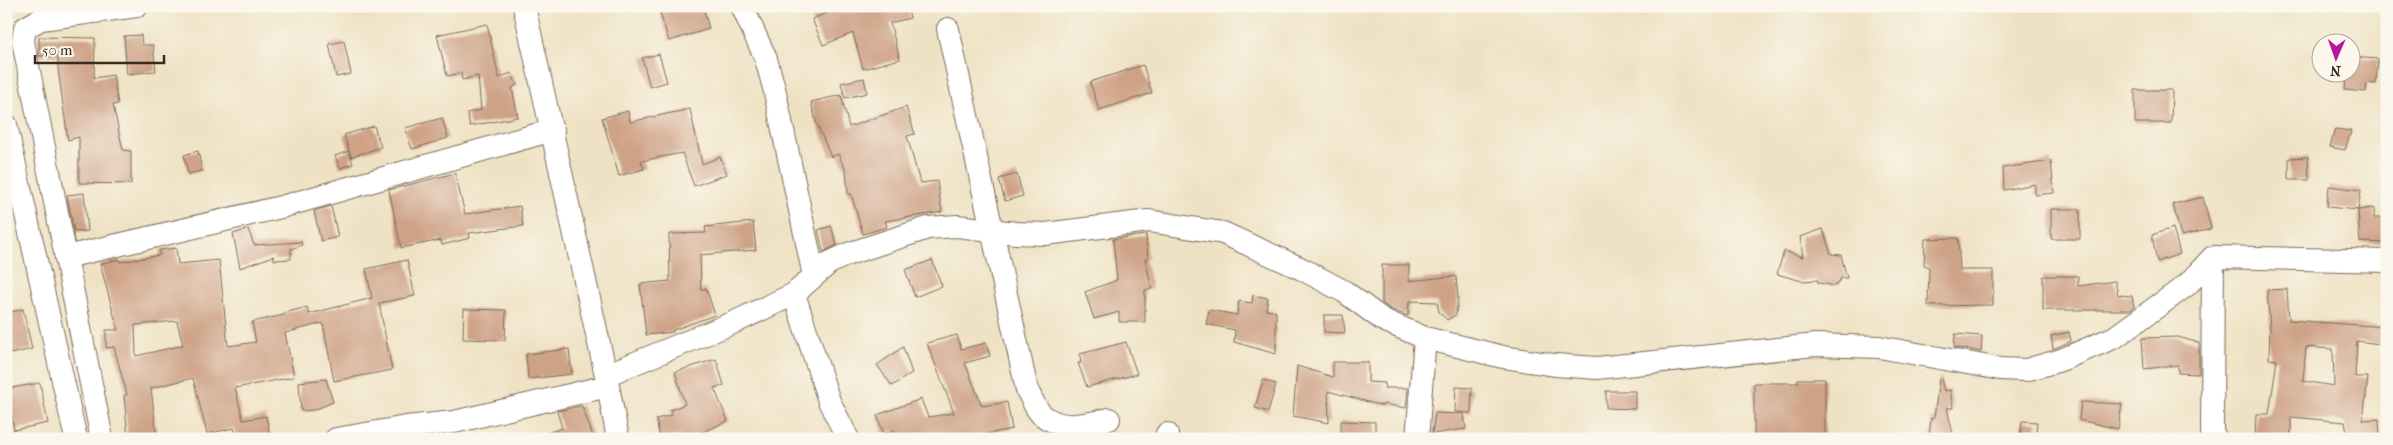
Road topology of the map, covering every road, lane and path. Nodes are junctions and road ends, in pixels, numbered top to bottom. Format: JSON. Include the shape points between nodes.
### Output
{"nodes":[{"id":1,"x":137,"y":6,"type":"edge"},
{"id":2,"x":524,"y":6,"type":"edge"},
{"id":3,"x":742,"y":6,"type":"edge"},
{"id":4,"x":948,"y":29,"type":"dead end"},
{"id":5,"x":7,"y":129,"type":"edge"},
{"id":6,"x":553,"y":130,"type":"junction"},
{"id":7,"x":993,"y":229,"type":"junction"},
{"id":8,"x":66,"y":257,"type":"junction"},
{"id":9,"x":2214,"y":257,"type":"junction"},
{"id":10,"x":2387,"y":261,"type":"edge"},
{"id":11,"x":814,"y":276,"type":"junction"},
{"id":12,"x":794,"y":294,"type":"junction"},
{"id":13,"x":1425,"y":338,"type":"junction"},
{"id":14,"x":607,"y":381,"type":"junction"},
{"id":15,"x":1109,"y":419,"type":"dead end"},
{"id":16,"x":76,"y":439,"type":"edge"},
{"id":17,"x":102,"y":439,"type":"edge"},
{"id":18,"x":336,"y":439,"type":"edge"},
{"id":19,"x":618,"y":439,"type":"edge"},
{"id":20,"x":848,"y":439,"type":"edge"},
{"id":21,"x":1418,"y":439,"type":"edge"},
{"id":22,"x":2216,"y":439,"type":"edge"}],
"edges":[{"from":1,"to":8,"type":"street","via":[[41,19],[25,28],[23,41]]},
{"from":2,"to":6,"type":"street"},
{"from":3,"to":11,"type":"street","via":[[766,59],[774,88]]},
{"from":4,"to":7,"type":"street"},
{"from":5,"to":16,"type":"street"},
{"from":6,"to":8,"type":"street","via":[[281,207]]},
{"from":6,"to":14,"type":"street"},
{"from":7,"to":11,"type":"street","via":[[928,228],[848,254],[829,263]]},
{"from":7,"to":13,"type":"street","via":[[1045,234],[1149,221],[1223,233],[1302,268],[1345,292],[1382,320]]},
{"from":7,"to":15,"type":"street","via":[[1027,390],[1041,414],[1062,426]]},
{"from":8,"to":17,"type":"street"},
{"from":9,"to":10,"type":"street"},
{"from":9,"to":13,"type":"street","via":[[2187,285],[2115,337],[2061,360],[2026,370],[2000,369],[1879,347],[1815,345],[1598,368],[1503,357]]},
{"from":9,"to":22,"type":"street","via":[[2212,432]]},
{"from":11,"to":12,"type":"street"},
{"from":12,"to":14,"type":"street"},
{"from":12,"to":20,"type":"street","via":[[829,401]]},
{"from":13,"to":21,"type":"street"},
{"from":14,"to":18,"type":"street","via":[[454,422]]},
{"from":14,"to":19,"type":"street"}]}
